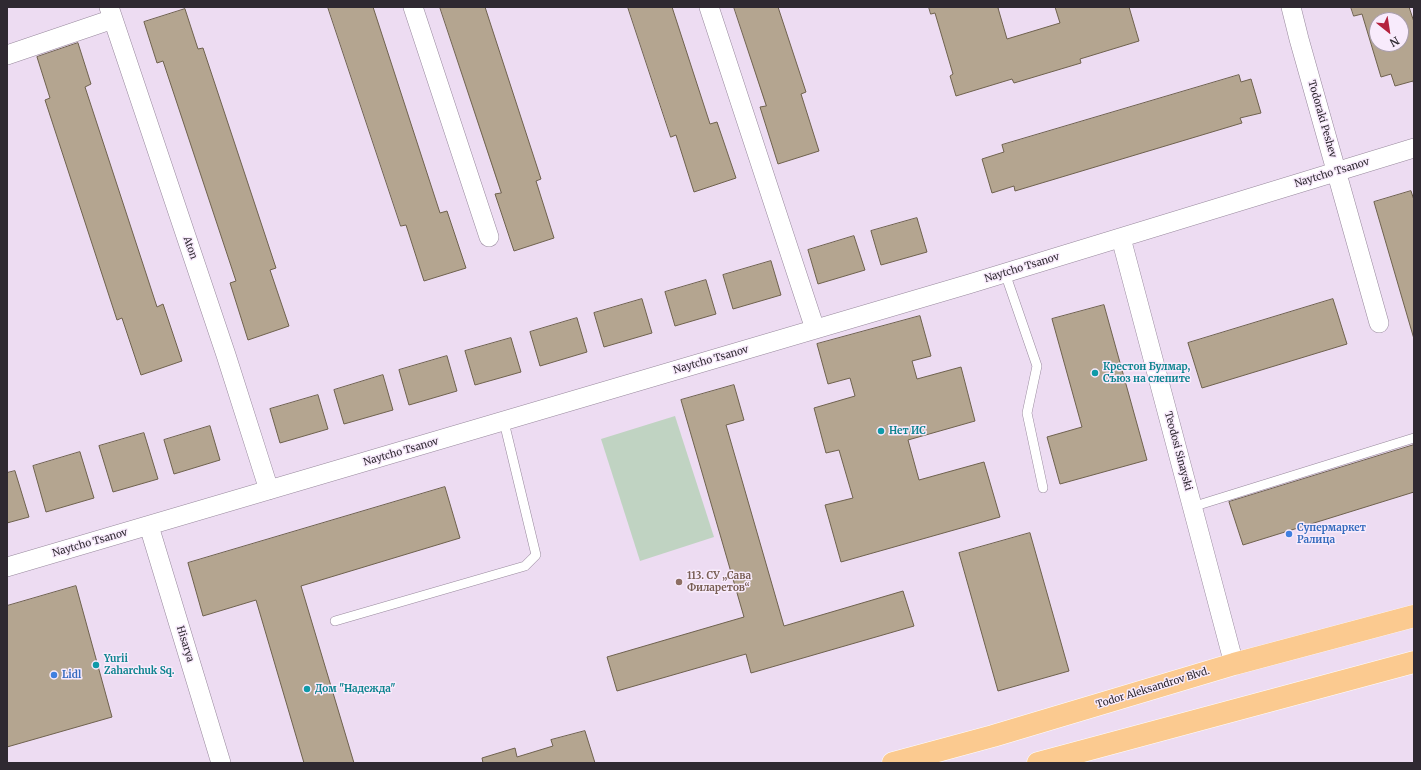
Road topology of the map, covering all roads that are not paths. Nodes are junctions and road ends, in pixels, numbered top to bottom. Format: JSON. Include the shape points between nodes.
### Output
{"nodes":[{"id":1,"x":413,"y":7,"type":"edge"},
{"id":2,"x":709,"y":7,"type":"edge"},
{"id":3,"x":1292,"y":7,"type":"edge"},
{"id":4,"x":111,"y":13,"type":"edge"},
{"id":5,"x":7,"y":54,"type":"edge"},
{"id":6,"x":1414,"y":148,"type":"edge"},
{"id":7,"x":1336,"y":171,"type":"junction"},
{"id":8,"x":489,"y":237,"type":"dead end"},
{"id":9,"x":1121,"y":238,"type":"junction"},
{"id":10,"x":1005,"y":273,"type":"junction"},
{"id":11,"x":1379,"y":323,"type":"dead end"},
{"id":12,"x":815,"y":329,"type":"junction"},
{"id":13,"x":504,"y":422,"type":"junction"},
{"id":14,"x":1414,"y":438,"type":"edge"},
{"id":15,"x":1042,"y":488,"type":"dead end"},
{"id":16,"x":269,"y":490,"type":"junction"},
{"id":17,"x":1192,"y":507,"type":"junction"},
{"id":18,"x":149,"y":526,"type":"junction"},
{"id":19,"x":7,"y":567,"type":"edge"},
{"id":20,"x":1414,"y":616,"type":"edge"},
{"id":21,"x":335,"y":621,"type":"dead end"},
{"id":22,"x":1414,"y":662,"type":"edge"},
{"id":23,"x":1234,"y":664,"type":"junction"},
{"id":24,"x":221,"y":763,"type":"edge"},
{"id":25,"x":893,"y":763,"type":"edge"},
{"id":26,"x":1038,"y":763,"type":"edge"}],
"edges":[{"from":1,"to":8,"type":"street"},
{"from":2,"to":12,"type":"street"},
{"from":3,"to":7,"type":"street","name":"Todoraki Peshev"},
{"from":4,"to":5,"type":"street"},
{"from":4,"to":16,"type":"street","name":"Aton"},
{"from":6,"to":7,"type":"street","name":"Naytcho Tsanov"},
{"from":7,"to":9,"type":"street","name":"Naytcho Tsanov"},
{"from":7,"to":11,"type":"street","name":"Todoraki Peshev"},
{"from":9,"to":10,"type":"street","name":"Naytcho Tsanov"},
{"from":9,"to":17,"type":"street","name":"Teodosi Sinayski"},
{"from":10,"to":12,"type":"street","name":"Naytcho Tsanov"},
{"from":10,"to":15,"type":"lane","via":[[1037,366],[1027,413]]},
{"from":12,"to":13,"type":"street","name":"Naytcho Tsanov"},
{"from":13,"to":16,"type":"street","name":"Naytcho Tsanov"},
{"from":13,"to":21,"type":"lane","via":[[536,555],[525,566]]},
{"from":14,"to":17,"type":"lane"},
{"from":16,"to":18,"type":"street","name":"Naytcho Tsanov"},
{"from":17,"to":23,"type":"street","name":"Teodosi Sinayski"},
{"from":18,"to":19,"type":"street","name":"Naytcho Tsanov"},
{"from":18,"to":24,"type":"street","name":"Hisarya"},
{"from":20,"to":23,"type":"main road","name":"Todor Aleksandrov Blvd."},
{"from":22,"to":26,"type":"main road"},
{"from":23,"to":25,"type":"main road","name":"Todor Aleksandrov Blvd."}]}
